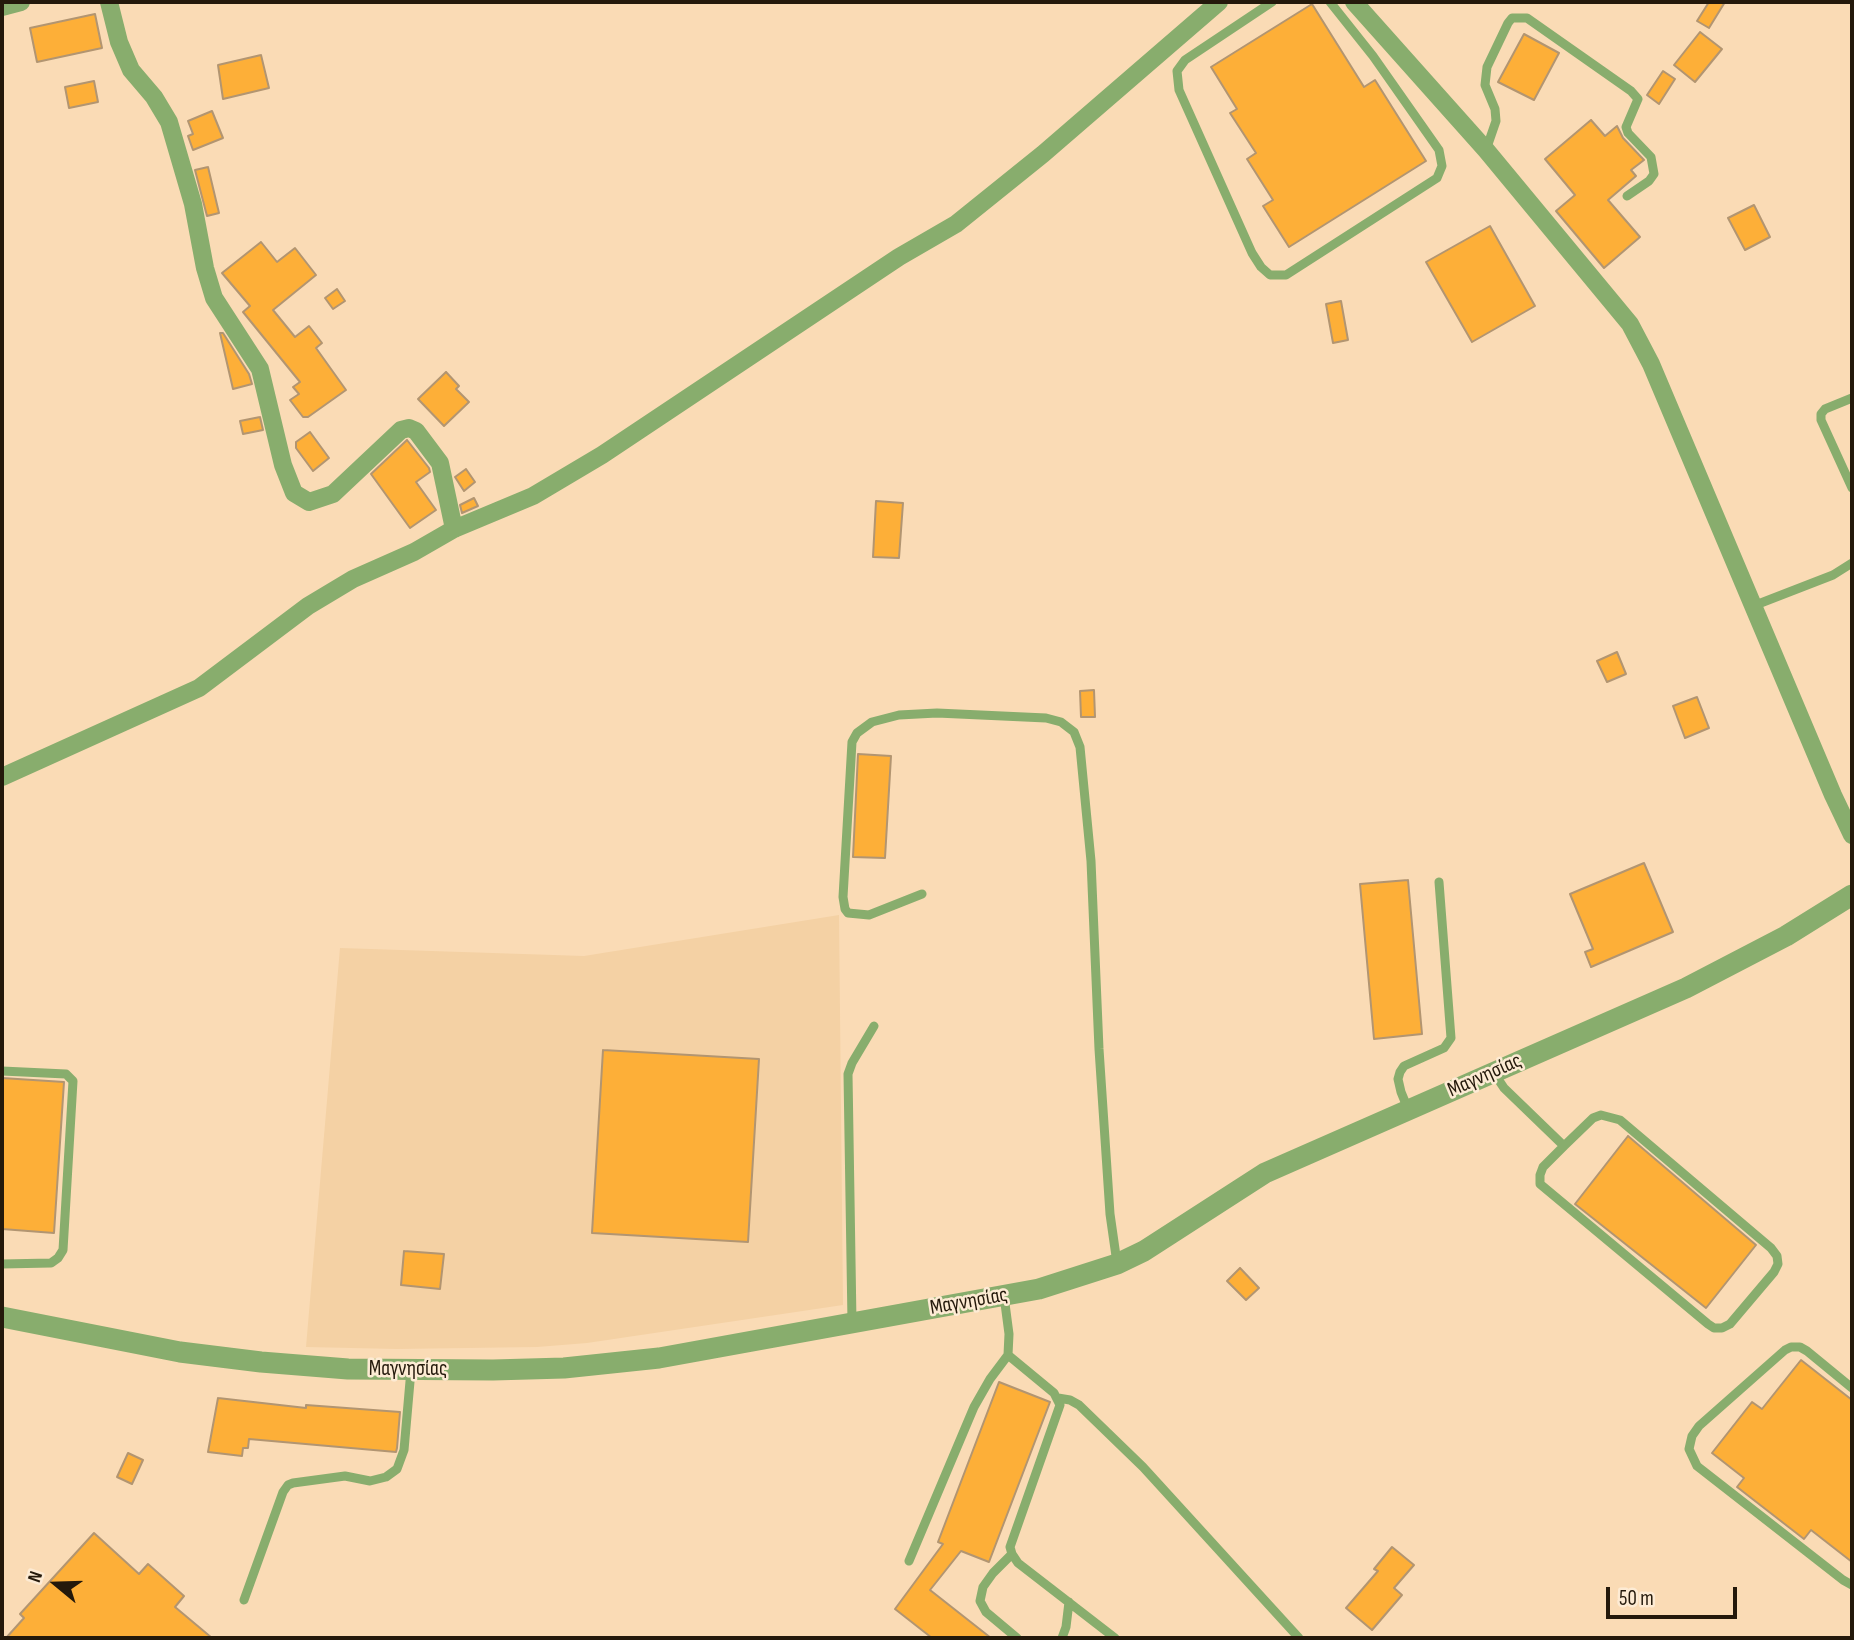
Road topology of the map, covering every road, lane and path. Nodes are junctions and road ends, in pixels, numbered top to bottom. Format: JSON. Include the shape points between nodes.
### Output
{"nodes":[{"id":1,"x":21,"y":2,"type":"edge"},
{"id":2,"x":109,"y":2,"type":"edge"},
{"id":3,"x":1219,"y":2,"type":"edge"},
{"id":4,"x":1272,"y":2,"type":"edge"},
{"id":5,"x":1330,"y":2,"type":"edge"},
{"id":6,"x":1354,"y":2,"type":"edge"},
{"id":7,"x":2,"y":7,"type":"edge"},
{"id":8,"x":1486,"y":150,"type":"junction"},
{"id":9,"x":1626,"y":196,"type":"dead end"},
{"id":10,"x":1852,"y":398,"type":"edge"},
{"id":11,"x":1852,"y":488,"type":"edge"},
{"id":12,"x":454,"y":529,"type":"junction"},
{"id":13,"x":1852,"y":563,"type":"edge"},
{"id":14,"x":1753,"y":606,"type":"junction"},
{"id":15,"x":2,"y":777,"type":"edge"},
{"id":16,"x":1852,"y":835,"type":"edge"},
{"id":17,"x":1439,"y":882,"type":"dead end"},
{"id":18,"x":922,"y":894,"type":"dead end"},
{"id":19,"x":1852,"y":895,"type":"edge"},
{"id":20,"x":874,"y":1026,"type":"dead end"},
{"id":21,"x":2,"y":1070,"type":"edge"},
{"id":22,"x":1494,"y":1073,"type":"junction"},
{"id":23,"x":1408,"y":1109,"type":"junction"},
{"id":24,"x":1563,"y":1146,"type":"junction"},
{"id":25,"x":1117,"y":1264,"type":"junction"},
{"id":26,"x":2,"y":1265,"type":"edge"},
{"id":27,"x":1004,"y":1296,"type":"junction"},
{"id":28,"x":2,"y":1317,"type":"edge"},
{"id":29,"x":852,"y":1322,"type":"junction"},
{"id":30,"x":1008,"y":1355,"type":"junction"},
{"id":31,"x":411,"y":1370,"type":"junction"},
{"id":32,"x":1852,"y":1388,"type":"edge"},
{"id":33,"x":1058,"y":1398,"type":"junction"},
{"id":34,"x":1012,"y":1554,"type":"junction"},
{"id":35,"x":909,"y":1561,"type":"dead end"},
{"id":36,"x":1852,"y":1585,"type":"edge"},
{"id":37,"x":244,"y":1600,"type":"dead end"},
{"id":38,"x":1069,"y":1602,"type":"junction"},
{"id":39,"x":1017,"y":1638,"type":"edge"},
{"id":40,"x":1062,"y":1638,"type":"edge"},
{"id":41,"x":1115,"y":1638,"type":"edge"},
{"id":42,"x":1299,"y":1638,"type":"edge"}],
"edges":[{"from":1,"to":7,"type":"street"},
{"from":2,"to":12,"type":"street","via":[[131,70],[169,122],[214,298],[260,369],[294,494],[309,502],[333,494],[401,430],[409,428],[440,463]]},
{"from":3,"to":12,"type":"street","via":[[956,224],[899,257],[602,455],[533,496]]},
{"from":4,"to":5,"type":"lane","via":[[1185,60],[1177,71],[1179,90],[1252,253],[1270,275],[1286,275],[1437,178],[1442,166],[1439,150]]},
{"from":6,"to":8,"type":"street"},
{"from":8,"to":9,"type":"lane","via":[[1496,121],[1485,85],[1487,67],[1512,18],[1527,18],[1637,99],[1626,127],[1651,156],[1654,174]]},
{"from":8,"to":14,"type":"street","via":[[1630,324]]},
{"from":10,"to":11,"type":"lane","via":[[1825,409],[1821,420]]},
{"from":12,"to":15,"type":"street","via":[[309,606],[199,688]]},
{"from":13,"to":14,"type":"lane"},
{"from":14,"to":16,"type":"street"},
{"from":17,"to":23,"type":"lane","via":[[1451,1038],[1444,1048],[1399,1072]]},
{"from":18,"to":25,"type":"lane","via":[[869,915],[845,909],[851,755],[856,733],[872,722],[899,715],[937,713],[1046,718],[1074,732],[1080,747],[1091,861],[1099,1049]]},
{"from":19,"to":22,"type":"street","name":"Μαγνησίας","via":[[1786,936],[1686,988]]},
{"from":20,"to":29,"type":"lane","via":[[848,1074]]},
{"from":21,"to":26,"type":"lane","via":[[66,1074],[73,1081],[63,1250],[51,1263]]},
{"from":22,"to":23,"type":"street","name":"Μαγνησίας"},
{"from":22,"to":24,"type":"lane"},
{"from":23,"to":25,"type":"street","name":"Μαγνησίας","via":[[1265,1173]]},
{"from":24,"to":24,"type":"lane","via":[[1543,1167],[1541,1184],[1714,1328],[1730,1324],[1778,1264],[1771,1248],[1620,1120],[1601,1115],[1593,1118]]},
{"from":25,"to":27,"type":"street","name":"Μαγνησίας"},
{"from":27,"to":29,"type":"street","name":"Μαγνησίας"},
{"from":27,"to":30,"type":"lane"},
{"from":28,"to":31,"type":"street","name":"Μαγνησίας","via":[[234,1359]]},
{"from":29,"to":31,"type":"street","name":"Μαγνησίας","via":[[646,1359],[564,1368]]},
{"from":30,"to":33,"type":"lane"},
{"from":30,"to":35,"type":"lane","via":[[974,1407]]},
{"from":31,"to":37,"type":"lane","via":[[404,1450],[397,1469],[370,1481],[345,1476],[288,1485]]},
{"from":32,"to":36,"type":"lane","via":[[1807,1351],[1785,1350],[1699,1426],[1689,1449],[1697,1466]]},
{"from":33,"to":34,"type":"lane","via":[[1060,1405],[1010,1547]]},
{"from":33,"to":42,"type":"lane","via":[[1079,1405],[1143,1467]]},
{"from":34,"to":38,"type":"lane"},
{"from":34,"to":39,"type":"lane","via":[[983,1587],[980,1601],[986,1612]]},
{"from":38,"to":40,"type":"lane"},
{"from":38,"to":41,"type":"lane"}]}
